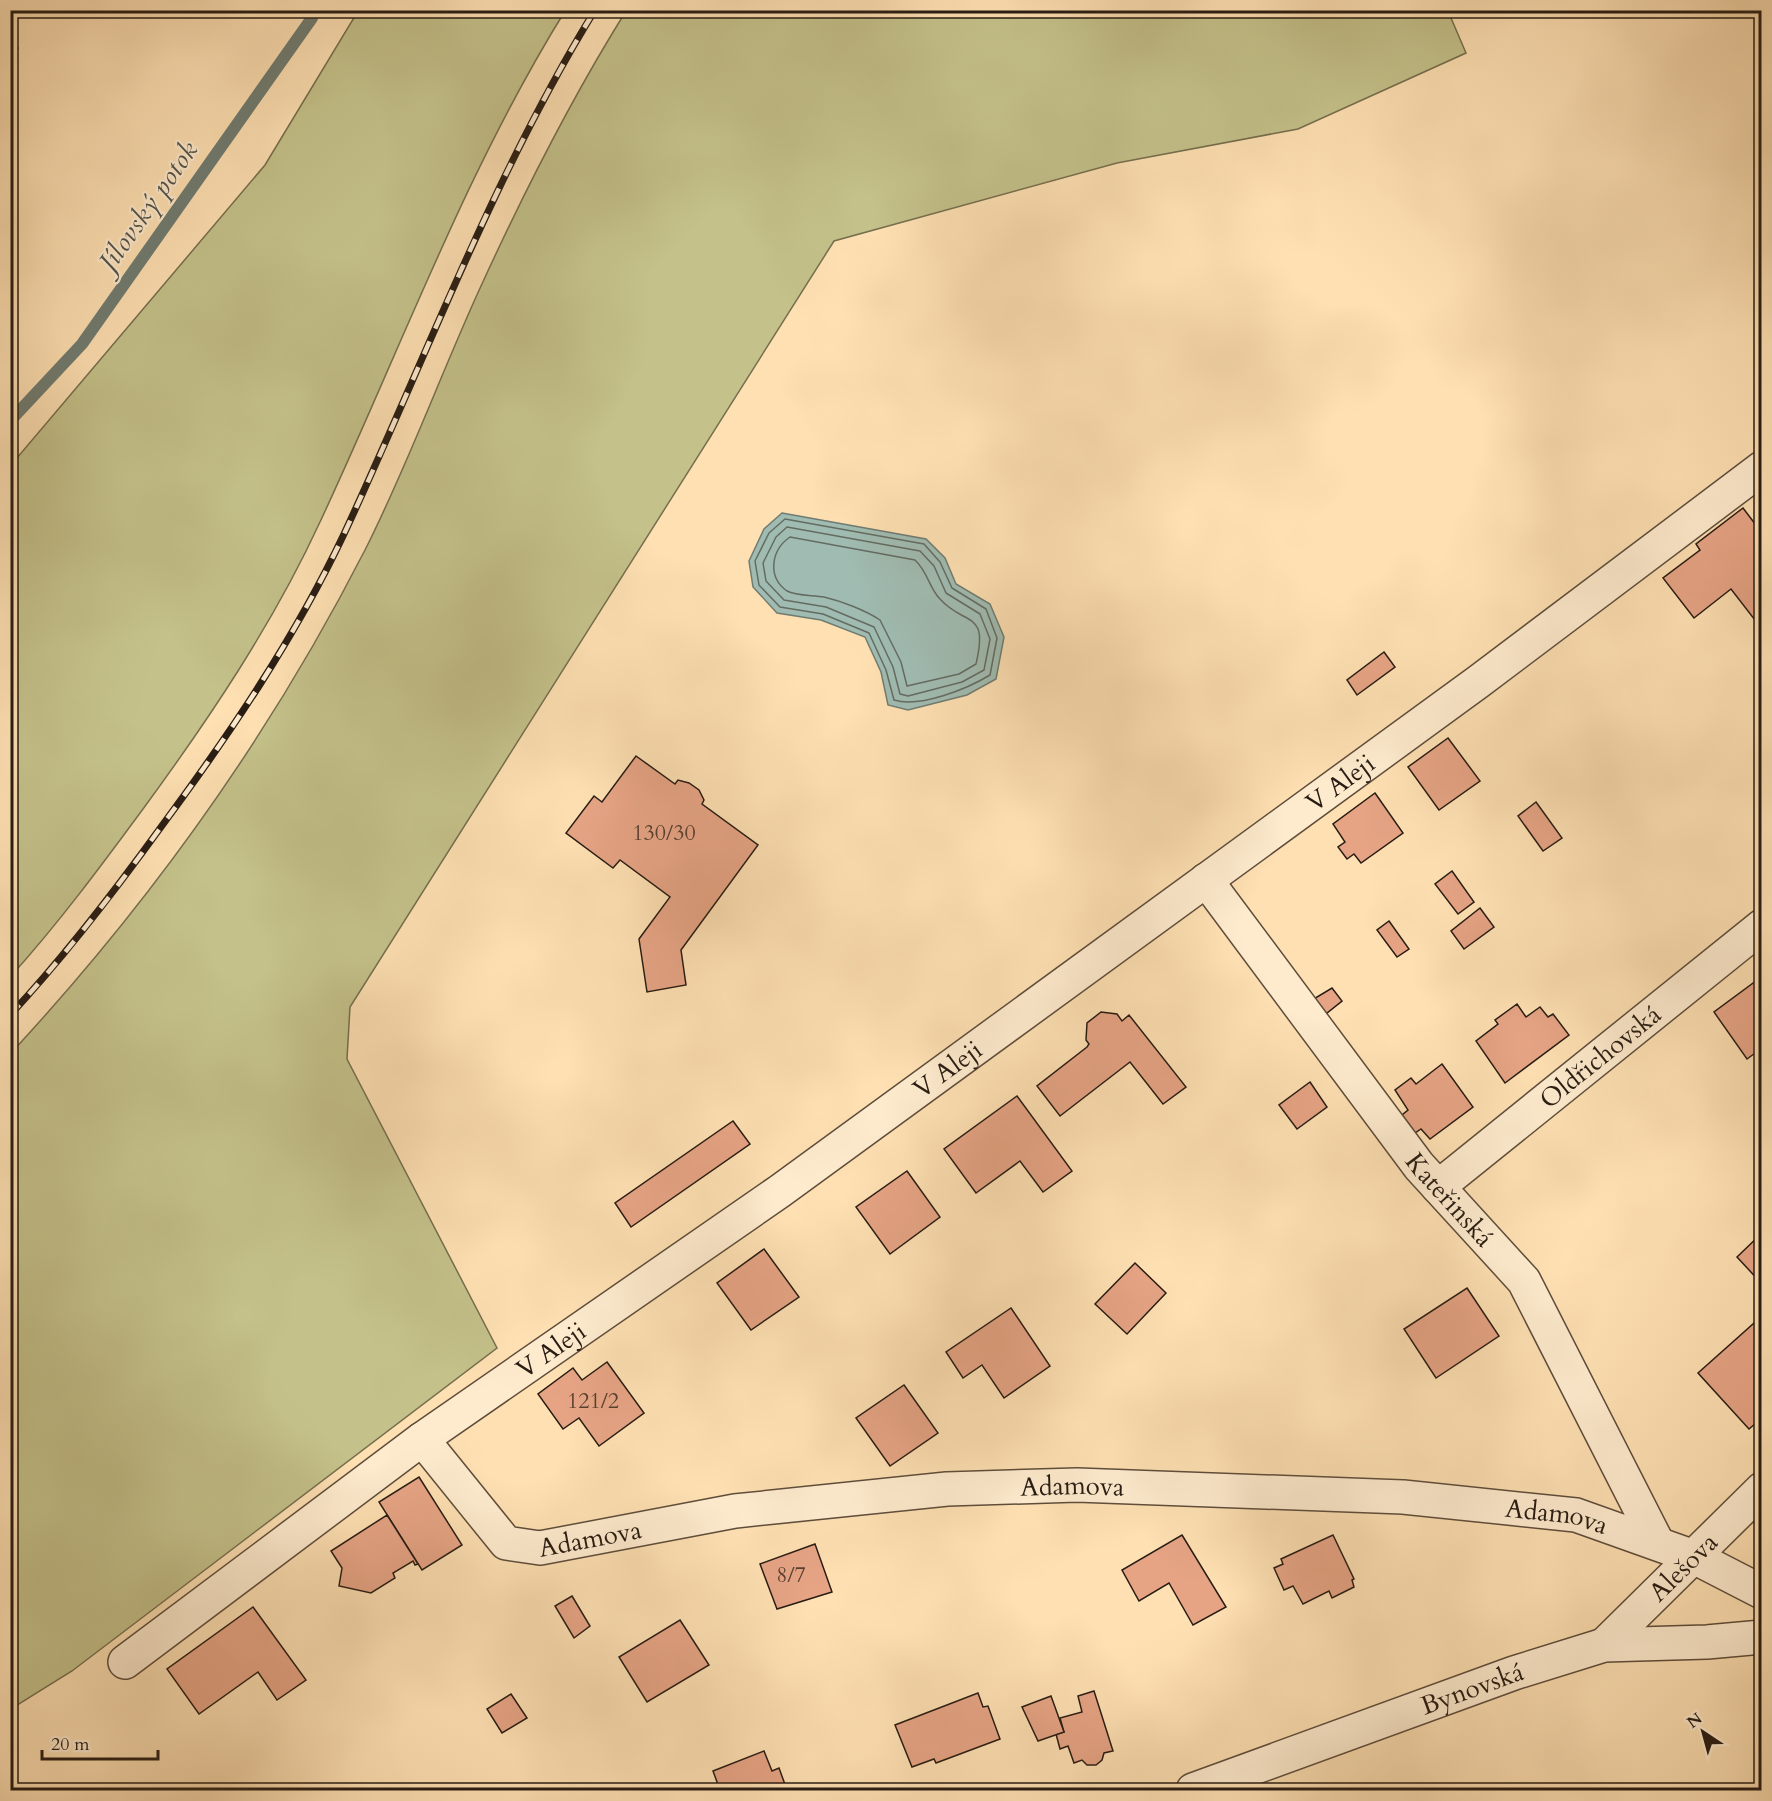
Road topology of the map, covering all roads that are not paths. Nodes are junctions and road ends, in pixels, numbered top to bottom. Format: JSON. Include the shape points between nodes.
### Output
{"nodes":[{"id":1,"x":1761,"y":468,"type":"edge"},
{"id":2,"x":1206,"y":880,"type":"junction"},
{"id":3,"x":1761,"y":926,"type":"edge"},
{"id":4,"x":1438,"y":1187,"type":"junction"},
{"id":5,"x":422,"y":1439,"type":"junction"},
{"id":6,"x":1761,"y":1489,"type":"edge"},
{"id":7,"x":1657,"y":1542,"type":"junction"},
{"id":8,"x":1694,"y":1557,"type":"junction"},
{"id":9,"x":1761,"y":1592,"type":"edge"},
{"id":10,"x":1761,"y":1637,"type":"edge"},
{"id":11,"x":1604,"y":1646,"type":"junction"},
{"id":12,"x":125,"y":1662,"type":"dead end"},
{"id":13,"x":1193,"y":1791,"type":"edge"}],
"edges":[{"from":1,"to":2,"type":"street","name":"V Aleji","via":[[1478,682]]},
{"from":2,"to":4,"type":"street","name":"Kateřinská"},
{"from":2,"to":5,"type":"street","name":"V Aleji","via":[[780,1191]]},
{"from":3,"to":4,"type":"street","name":"Oldřichovská"},
{"from":4,"to":7,"type":"street","name":"Kateřinská","via":[[1524,1281]]},
{"from":5,"to":7,"type":"street","name":"Adamova","via":[[506,1543],[540,1548],[735,1511],[946,1489],[1077,1485],[1404,1497],[1576,1515]]},
{"from":5,"to":12,"type":"street","name":"V Aleji"},
{"from":6,"to":8,"type":"street","name":"Alešova"},
{"from":7,"to":8,"type":"street","name":"Adamova"},
{"from":8,"to":9,"type":"street","name":"Adamova"},
{"from":8,"to":11,"type":"street","name":"Alešova"},
{"from":10,"to":11,"type":"street","name":"Bynovská"},
{"from":11,"to":13,"type":"street","name":"Bynovská","via":[[1514,1673]]}]}
